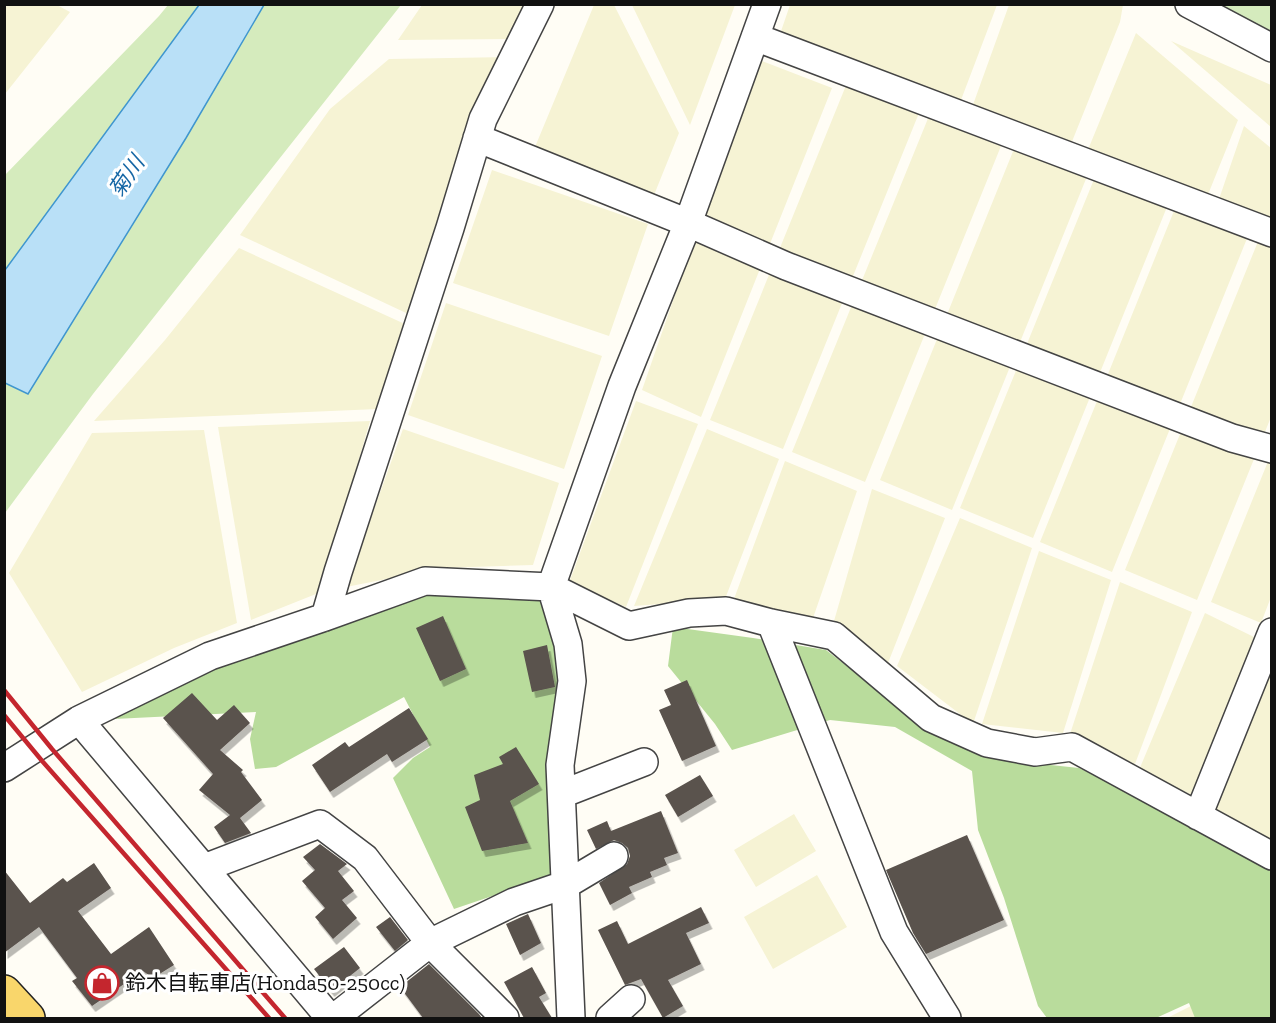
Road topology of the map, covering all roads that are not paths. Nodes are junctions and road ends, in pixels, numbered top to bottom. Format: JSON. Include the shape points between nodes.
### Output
{"nodes":[{"id":1,"x":540,"y":4,"type":"edge"},
{"id":2,"x":767,"y":4,"type":"edge"},
{"id":3,"x":1189,"y":4,"type":"edge"},
{"id":4,"x":755,"y":37,"type":"junction"},
{"id":5,"x":1272,"y":48,"type":"edge"},
{"id":6,"x":477,"y":138,"type":"junction"},
{"id":7,"x":688,"y":223,"type":"junction"},
{"id":8,"x":1272,"y":233,"type":"edge"},
{"id":9,"x":1272,"y":448,"type":"edge"},
{"id":10,"x":551,"y":587,"type":"junction"},
{"id":11,"x":325,"y":617,"type":"junction"},
{"id":12,"x":771,"y":623,"type":"junction"},
{"id":13,"x":1272,"y":632,"type":"edge"},
{"id":14,"x":79,"y":720,"type":"junction"},
{"id":15,"x":644,"y":762,"type":"dead end"},
{"id":16,"x":4,"y":768,"type":"edge"},
{"id":17,"x":562,"y":794,"type":"junction"},
{"id":18,"x":1198,"y":816,"type":"junction"},
{"id":19,"x":614,"y":856,"type":"dead end"},
{"id":20,"x":1272,"y":856,"type":"edge"},
{"id":21,"x":204,"y":868,"type":"junction"},
{"id":22,"x":567,"y":884,"type":"junction"},
{"id":23,"x":430,"y":943,"type":"junction"},
{"id":24,"x":4,"y":992,"type":"edge"},
{"id":25,"x":631,"y":999,"type":"dead end"},
{"id":26,"x":28,"y":1018,"type":"edge"},
{"id":27,"x":332,"y":1018,"type":"edge"},
{"id":28,"x":505,"y":1018,"type":"edge"},
{"id":29,"x":572,"y":1018,"type":"edge"},
{"id":30,"x":610,"y":1018,"type":"edge"},
{"id":31,"x":947,"y":1018,"type":"edge"}],
"edges":[{"from":1,"to":6,"type":"street","via":[[483,118]]},
{"from":2,"to":4,"type":"street"},
{"from":3,"to":5,"type":"street"},
{"from":4,"to":7,"type":"street"},
{"from":4,"to":8,"type":"street"},
{"from":6,"to":7,"type":"street"},
{"from":6,"to":11,"type":"street"},
{"from":7,"to":9,"type":"street","via":[[786,266],[1232,438]]},
{"from":7,"to":10,"type":"street","via":[[622,386]]},
{"from":10,"to":11,"type":"street","via":[[425,581]]},
{"from":10,"to":12,"type":"street","via":[[629,626],[689,613],[726,611]]},
{"from":10,"to":17,"type":"street","via":[[568,644],[572,681],[560,765]]},
{"from":11,"to":14,"type":"street","via":[[210,656]]},
{"from":12,"to":18,"type":"street","via":[[834,636],[931,718],[987,743],[1035,752],[1072,747]]},
{"from":12,"to":31,"type":"street","via":[[894,932]]},
{"from":13,"to":18,"type":"street"},
{"from":14,"to":16,"type":"street"},
{"from":14,"to":21,"type":"street"},
{"from":15,"to":17,"type":"street"},
{"from":17,"to":22,"type":"street"},
{"from":18,"to":20,"type":"street"},
{"from":19,"to":22,"type":"street"},
{"from":21,"to":23,"type":"street","via":[[320,824],[365,858]]},
{"from":21,"to":27,"type":"street"},
{"from":22,"to":23,"type":"street","via":[[514,902]]},
{"from":22,"to":29,"type":"street"},
{"from":23,"to":27,"type":"street"},
{"from":23,"to":28,"type":"street"},
{"from":24,"to":26,"type":"main road"},
{"from":25,"to":30,"type":"street"}]}
